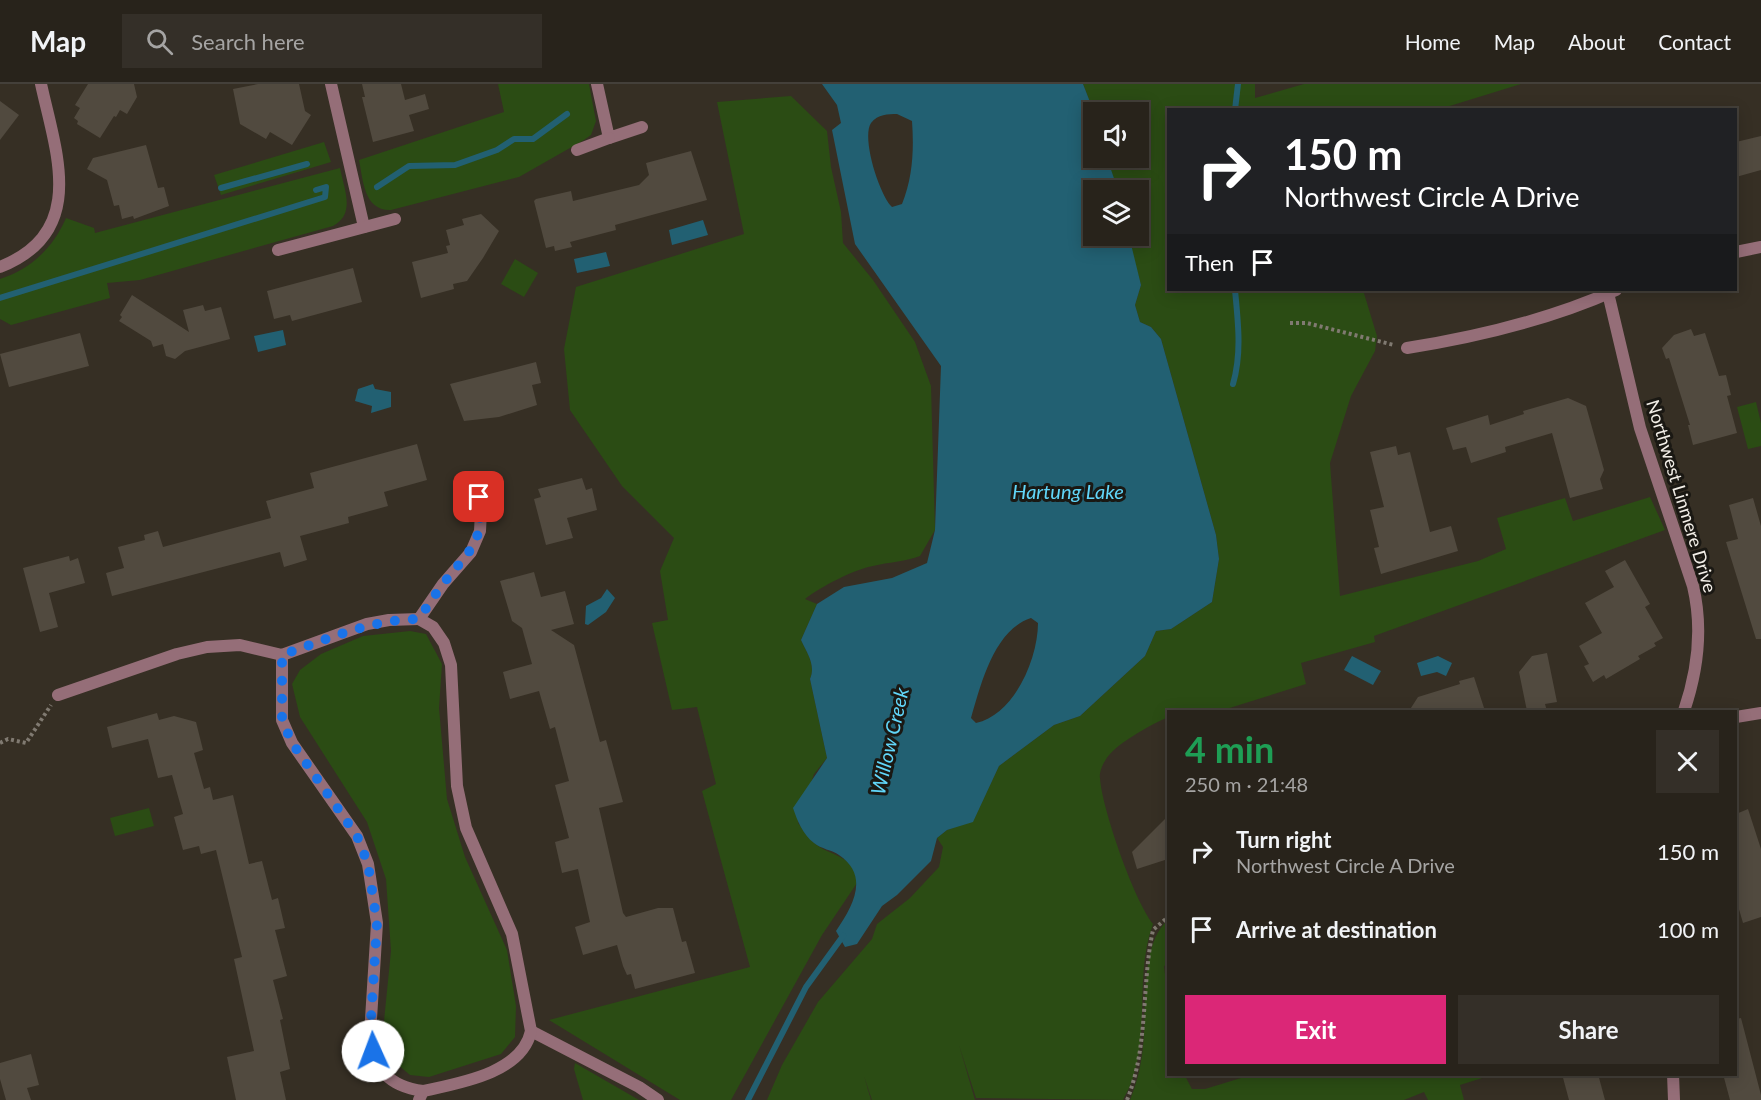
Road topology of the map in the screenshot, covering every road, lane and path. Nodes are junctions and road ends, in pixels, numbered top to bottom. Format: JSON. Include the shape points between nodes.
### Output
{"nodes":[{"id":1,"x":41,"y":84,"type":"edge"},
{"id":2,"x":331,"y":84,"type":"edge"},
{"id":3,"x":597,"y":84,"type":"edge"},
{"id":4,"x":642,"y":127,"type":"dead end"},
{"id":5,"x":609,"y":138,"type":"junction"},
{"id":6,"x":577,"y":150,"type":"dead end"},
{"id":7,"x":395,"y":219,"type":"dead end"},
{"id":8,"x":364,"y":227,"type":"junction"},
{"id":9,"x":1761,"y":247,"type":"edge"},
{"id":10,"x":278,"y":250,"type":"dead end"},
{"id":11,"x":1737,"y":252,"type":"edge"},
{"id":12,"x":0,"y":267,"type":"edge"},
{"id":13,"x":1612,"y":291,"type":"edge"},
{"id":14,"x":1290,"y":323,"type":"dead end"},
{"id":15,"x":1407,"y":348,"type":"joint"},
{"id":16,"x":476,"y":478,"type":"dead end"},
{"id":17,"x":418,"y":619,"type":"junction"},
{"id":18,"x":282,"y":655,"type":"junction"},
{"id":19,"x":58,"y":694,"type":"joint"},
{"id":20,"x":1685,"y":710,"type":"edge"},
{"id":21,"x":1761,"y":713,"type":"edge"},
{"id":22,"x":1737,"y":717,"type":"edge"},
{"id":23,"x":0,"y":743,"type":"edge"},
{"id":24,"x":1167,"y":918,"type":"edge"},
{"id":25,"x":531,"y":1031,"type":"junction"},
{"id":26,"x":1673,"y":1076,"type":"edge"},
{"id":27,"x":421,"y":1096,"type":"edge"},
{"id":28,"x":658,"y":1100,"type":"edge"},
{"id":29,"x":1127,"y":1100,"type":"edge"},
{"id":30,"x":1674,"y":1100,"type":"edge"}],
"edges":[{"from":1,"to":12,"type":"street","via":[[58,161],[60,198],[46,233],[22,256]]},
{"from":2,"to":8,"type":"street"},
{"from":3,"to":5,"type":"street"},
{"from":4,"to":5,"type":"street"},
{"from":5,"to":6,"type":"street"},
{"from":7,"to":8,"type":"street"},
{"from":8,"to":10,"type":"street"},
{"from":9,"to":11,"type":"street"},
{"from":13,"to":15,"type":"street","name":"Northwest Linmere Drive","via":[[1455,341]]},
{"from":13,"to":20,"type":"street","name":"Northwest Linmere Drive","via":[[1640,428],[1699,611],[1694,677]]},
{"from":14,"to":15,"type":"path","via":[[1306,323]]},
{"from":16,"to":17,"type":"street","via":[[481,511],[476,542]]},
{"from":17,"to":18,"type":"street","via":[[367,624]]},
{"from":17,"to":25,"type":"street","via":[[433,627],[444,643],[451,665],[456,777],[466,828],[512,934]]},
{"from":18,"to":19,"type":"street","via":[[240,645],[207,647]]},
{"from":18,"to":27,"type":"street","via":[[282,720],[292,743],[357,836],[368,864],[377,923],[370,1035],[373,1051],[378,1066],[390,1079]]},
{"from":19,"to":23,"type":"path","via":[[26,743],[8,739]]},
{"from":21,"to":22,"type":"street"},
{"from":24,"to":29,"type":"path","via":[[1154,930],[1150,946],[1141,1052]]},
{"from":25,"to":27,"type":"street","via":[[528,1044],[504,1067]]},
{"from":25,"to":28,"type":"street"},
{"from":26,"to":30,"type":"street"}]}
